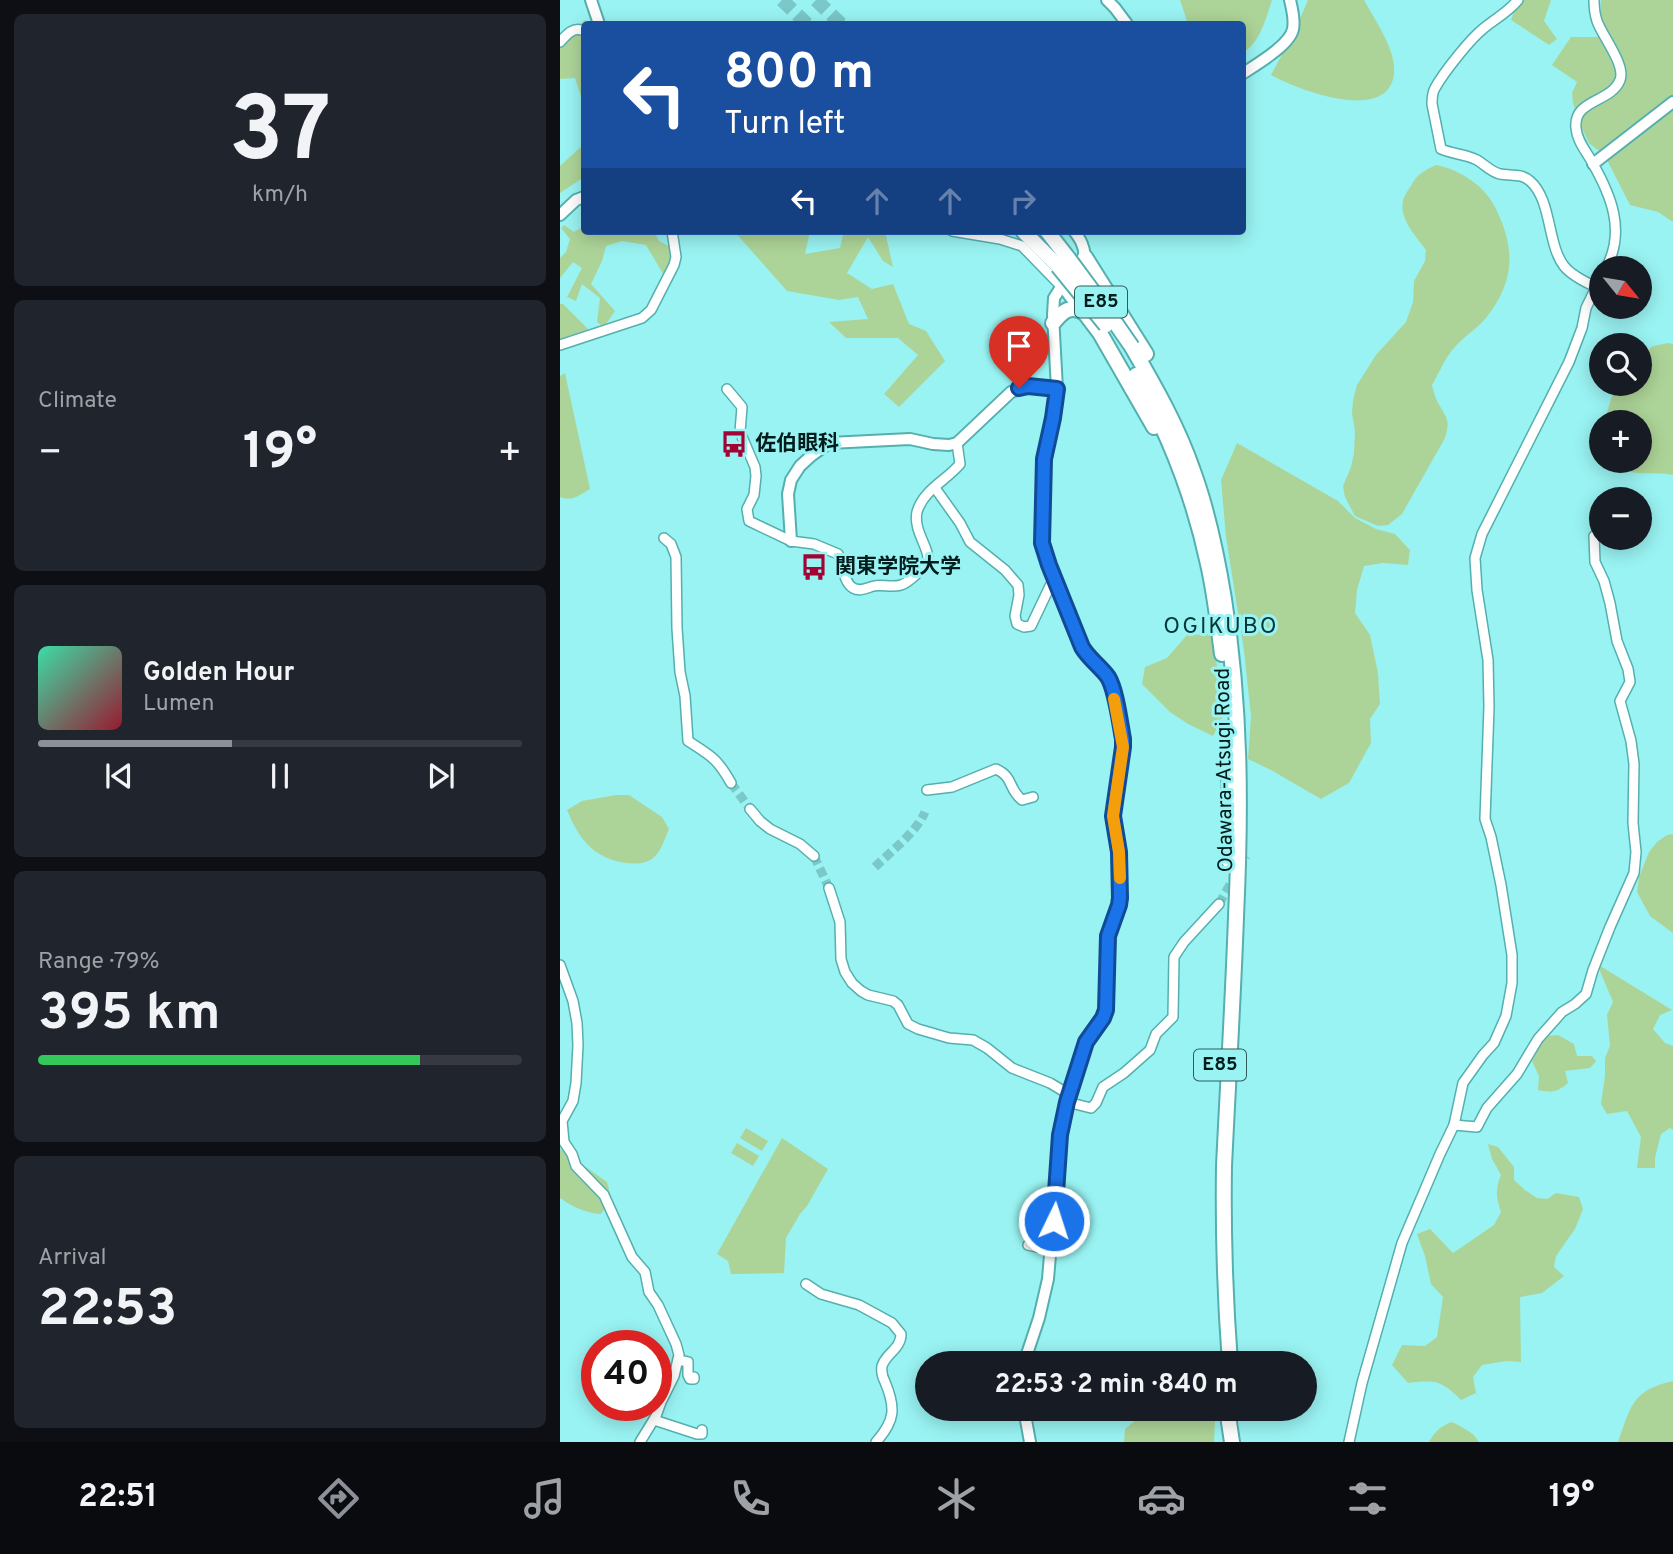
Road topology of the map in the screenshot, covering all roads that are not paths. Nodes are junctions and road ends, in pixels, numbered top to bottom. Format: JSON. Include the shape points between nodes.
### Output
{"nodes":[{"id":1,"x":591,"y":0,"type":"edge"},
{"id":2,"x":1107,"y":0,"type":"edge"},
{"id":3,"x":1290,"y":0,"type":"edge"},
{"id":4,"x":1518,"y":0,"type":"edge"},
{"id":5,"x":1594,"y":0,"type":"edge"},
{"id":6,"x":598,"y":21,"type":"edge"},
{"id":7,"x":1125,"y":21,"type":"edge"},
{"id":8,"x":581,"y":30,"type":"edge"},
{"id":9,"x":560,"y":41,"type":"edge"},
{"id":10,"x":1246,"y":71,"type":"edge"},
{"id":11,"x":1673,"y":102,"type":"edge"},
{"id":12,"x":1593,"y":164,"type":"junction"},
{"id":13,"x":581,"y":198,"type":"edge"},
{"id":14,"x":560,"y":215,"type":"edge"},
{"id":15,"x":673,"y":235,"type":"edge"},
{"id":16,"x":976,"y":235,"type":"edge"},
{"id":17,"x":1028,"y":235,"type":"edge"},
{"id":18,"x":1049,"y":235,"type":"edge"},
{"id":19,"x":1077,"y":235,"type":"edge"},
{"id":20,"x":1611,"y":256,"type":"edge"},
{"id":21,"x":1085,"y":257,"type":"junction"},
{"id":22,"x":1063,"y":262,"type":"junction"},
{"id":23,"x":1589,"y":284,"type":"edge"},
{"id":24,"x":1062,"y":285,"type":"junction"},
{"id":25,"x":1589,"y":300,"type":"edge"},
{"id":26,"x":1087,"y":314,"type":"junction"},
{"id":27,"x":1053,"y":323,"type":"junction"},
{"id":28,"x":560,"y":345,"type":"edge"},
{"id":29,"x":1128,"y":350,"type":"junction"},
{"id":30,"x":727,"y":389,"type":"dead end"},
{"id":31,"x":1057,"y":389,"type":"junction"},
{"id":32,"x":1178,"y":433,"type":"junction"},
{"id":33,"x":957,"y":443,"type":"junction"},
{"id":34,"x":934,"y":488,"type":"junction"},
{"id":35,"x":664,"y":538,"type":"dead end"},
{"id":36,"x":792,"y":541,"type":"junction"},
{"id":37,"x":1595,"y":550,"type":"edge"},
{"id":38,"x":1208,"y":565,"type":"junction"},
{"id":39,"x":1056,"y":580,"type":"junction"},
{"id":40,"x":731,"y":783,"type":"tunnel mouth"},
{"id":41,"x":927,"y":790,"type":"dead end"},
{"id":42,"x":1032,"y":797,"type":"dead end"},
{"id":43,"x":750,"y":809,"type":"tunnel mouth"},
{"id":44,"x":814,"y":856,"type":"tunnel mouth"},
{"id":45,"x":829,"y":888,"type":"tunnel mouth"},
{"id":46,"x":1219,"y":904,"type":"tunnel mouth"},
{"id":47,"x":560,"y":965,"type":"edge"},
{"id":48,"x":1229,"y":965,"type":"junction"},
{"id":49,"x":1068,"y":1098,"type":"junction"},
{"id":50,"x":1454,"y":1125,"type":"junction"},
{"id":51,"x":1219,"y":1166,"type":"junction"},
{"id":52,"x":1028,"y":1245,"type":"dead end"},
{"id":53,"x":1050,"y":1250,"type":"junction"},
{"id":54,"x":806,"y":1284,"type":"dead end"},
{"id":55,"x":1028,"y":1351,"type":"edge"},
{"id":56,"x":1220,"y":1351,"type":"edge"},
{"id":57,"x":1229,"y":1351,"type":"edge"},
{"id":58,"x":678,"y":1360,"type":"junction"},
{"id":59,"x":694,"y":1377,"type":"dead end"},
{"id":60,"x":672,"y":1380,"type":"edge"},
{"id":61,"x":653,"y":1421,"type":"edge"},
{"id":62,"x":657,"y":1421,"type":"edge"},
{"id":63,"x":1026,"y":1421,"type":"edge"},
{"id":64,"x":1229,"y":1421,"type":"edge"},
{"id":65,"x":1238,"y":1421,"type":"edge"},
{"id":66,"x":702,"y":1430,"type":"dead end"},
{"id":67,"x":640,"y":1442,"type":"edge"},
{"id":68,"x":876,"y":1442,"type":"edge"},
{"id":69,"x":1030,"y":1442,"type":"edge"},
{"id":70,"x":1232,"y":1442,"type":"edge"},
{"id":71,"x":1241,"y":1442,"type":"edge"},
{"id":72,"x":1349,"y":1442,"type":"edge"}],
"edges":[{"from":1,"to":6,"type":"street"},
{"from":2,"to":7,"type":"street"},
{"from":3,"to":10,"type":"street","via":[[1291,36]]},
{"from":4,"to":23,"type":"street","via":[[1483,29],[1435,88],[1432,104],[1441,149],[1475,159],[1499,174],[1529,180],[1542,199],[1564,265]]},
{"from":5,"to":12,"type":"street","via":[[1597,21],[1621,75],[1614,90],[1579,111],[1578,139]]},
{"from":8,"to":9,"type":"street","via":[[572,30]]},
{"from":11,"to":12,"type":"street"},
{"from":12,"to":20,"type":"street","via":[[1610,198],[1616,226]]},
{"from":13,"to":14,"type":"street"},
{"from":15,"to":28,"type":"street","via":[[674,265],[651,310],[642,318]]},
{"from":16,"to":24,"type":"street","via":[[1022,246]]},
{"from":17,"to":22,"type":"highway","name":"Odawara-Atsugi Road","number":"E85"},
{"from":18,"to":22,"type":"highway","name":"Odawara-Atsugi Road","number":"E85"},
{"from":19,"to":21,"type":"street"},
{"from":21,"to":24,"type":"street"},
{"from":21,"to":32,"type":"highway","via":[[1148,358]]},
{"from":22,"to":29,"type":"highway","name":"Odawara-Atsugi Road","number":"E85","bridge":true},
{"from":24,"to":26,"type":"highway"},
{"from":24,"to":27,"type":"street","via":[[1054,298]]},
{"from":25,"to":50,"type":"street","via":[[1569,362],[1482,534],[1475,558],[1488,660],[1485,819],[1501,885],[1512,983],[1506,1016],[1494,1043],[1463,1083]]},
{"from":26,"to":27,"type":"highway","via":[[1070,308]]},
{"from":26,"to":38,"type":"highway","via":[[1158,437]]},
{"from":27,"to":31,"type":"street"},
{"from":29,"to":32,"type":"highway","name":"Odawara-Atsugi Road","number":"E85"},
{"from":29,"to":38,"type":"highway","name":"Odawara-Atsugi Road","number":"E85","via":[[1184,478]]},
{"from":30,"to":36,"type":"street","via":[[742,407],[740,432],[755,467],[749,521]]},
{"from":31,"to":33,"type":"street","via":[[1028,386],[1012,392]]},
{"from":31,"to":39,"type":"street","via":[[1044,459],[1042,536]]},
{"from":32,"to":48,"type":"highway","name":"Odawara-Atsugi Road","number":"E85","via":[[1208,514],[1234,679],[1239,842]]},
{"from":33,"to":34,"type":"street","via":[[960,464]]},
{"from":33,"to":36,"type":"street","via":[[910,439],[829,443],[800,466],[791,480]]},
{"from":34,"to":36,"type":"street","via":[[917,513],[928,561],[900,586],[853,588],[838,554]]},
{"from":34,"to":39,"type":"street","via":[[970,542],[1018,585],[1017,624],[1031,626]]},
{"from":35,"to":40,"type":"street","via":[[676,557],[677,628],[688,741],[713,757]]},
{"from":37,"to":50,"type":"street","via":[[1630,682],[1620,701],[1634,764],[1634,873],[1586,994],[1538,1039],[1477,1127]]},
{"from":38,"to":48,"type":"highway","name":"Odawara-Atsugi Road","number":"E85","via":[[1228,716]]},
{"from":39,"to":49,"type":"street","via":[[1082,647],[1111,683],[1123,739],[1113,816],[1120,898],[1108,936],[1106,1010],[1086,1042]]},
{"from":41,"to":42,"type":"street","via":[[952,787],[996,769],[1007,775],[1015,795],[1022,800]]},
{"from":43,"to":44,"type":"street","via":[[769,829]]},
{"from":45,"to":49,"type":"street","via":[[841,922],[841,959],[852,983],[868,995],[893,1001],[908,1024],[949,1038],[972,1040],[1012,1068],[1050,1083]]},
{"from":46,"to":49,"type":"street","via":[[1174,957],[1173,1017],[1156,1034],[1150,1050],[1103,1087],[1091,1108]]},
{"from":47,"to":58,"type":"street","via":[[573,1001],[578,1045],[573,1101],[562,1121],[564,1142],[576,1166],[604,1195],[632,1257],[645,1272],[649,1292],[676,1344]]},
{"from":48,"to":51,"type":"highway","name":"Odawara-Atsugi Road","number":"E85"},
{"from":49,"to":53,"type":"street","via":[[1060,1135]]},
{"from":50,"to":72,"type":"street","via":[[1402,1243]]},
{"from":51,"to":56,"type":"highway","name":"Odawara-Atsugi Road","number":"E85","via":[[1214,1217]]},
{"from":51,"to":57,"type":"highway","name":"Odawara-Atsugi Road","number":"E85"},
{"from":52,"to":53,"type":"street"},
{"from":53,"to":55,"type":"street","via":[[1048,1279]]},
{"from":54,"to":68,"type":"street","via":[[821,1294],[859,1305],[892,1323],[901,1334],[898,1346],[882,1365],[892,1410],[888,1428]]},
{"from":58,"to":59,"type":"street","via":[[688,1362],[688,1375]]},
{"from":58,"to":60,"type":"street"},
{"from":61,"to":67,"type":"street"},
{"from":62,"to":66,"type":"street","via":[[697,1434]]},
{"from":63,"to":69,"type":"street"},
{"from":64,"to":70,"type":"highway"},
{"from":65,"to":71,"type":"highway"}]}
